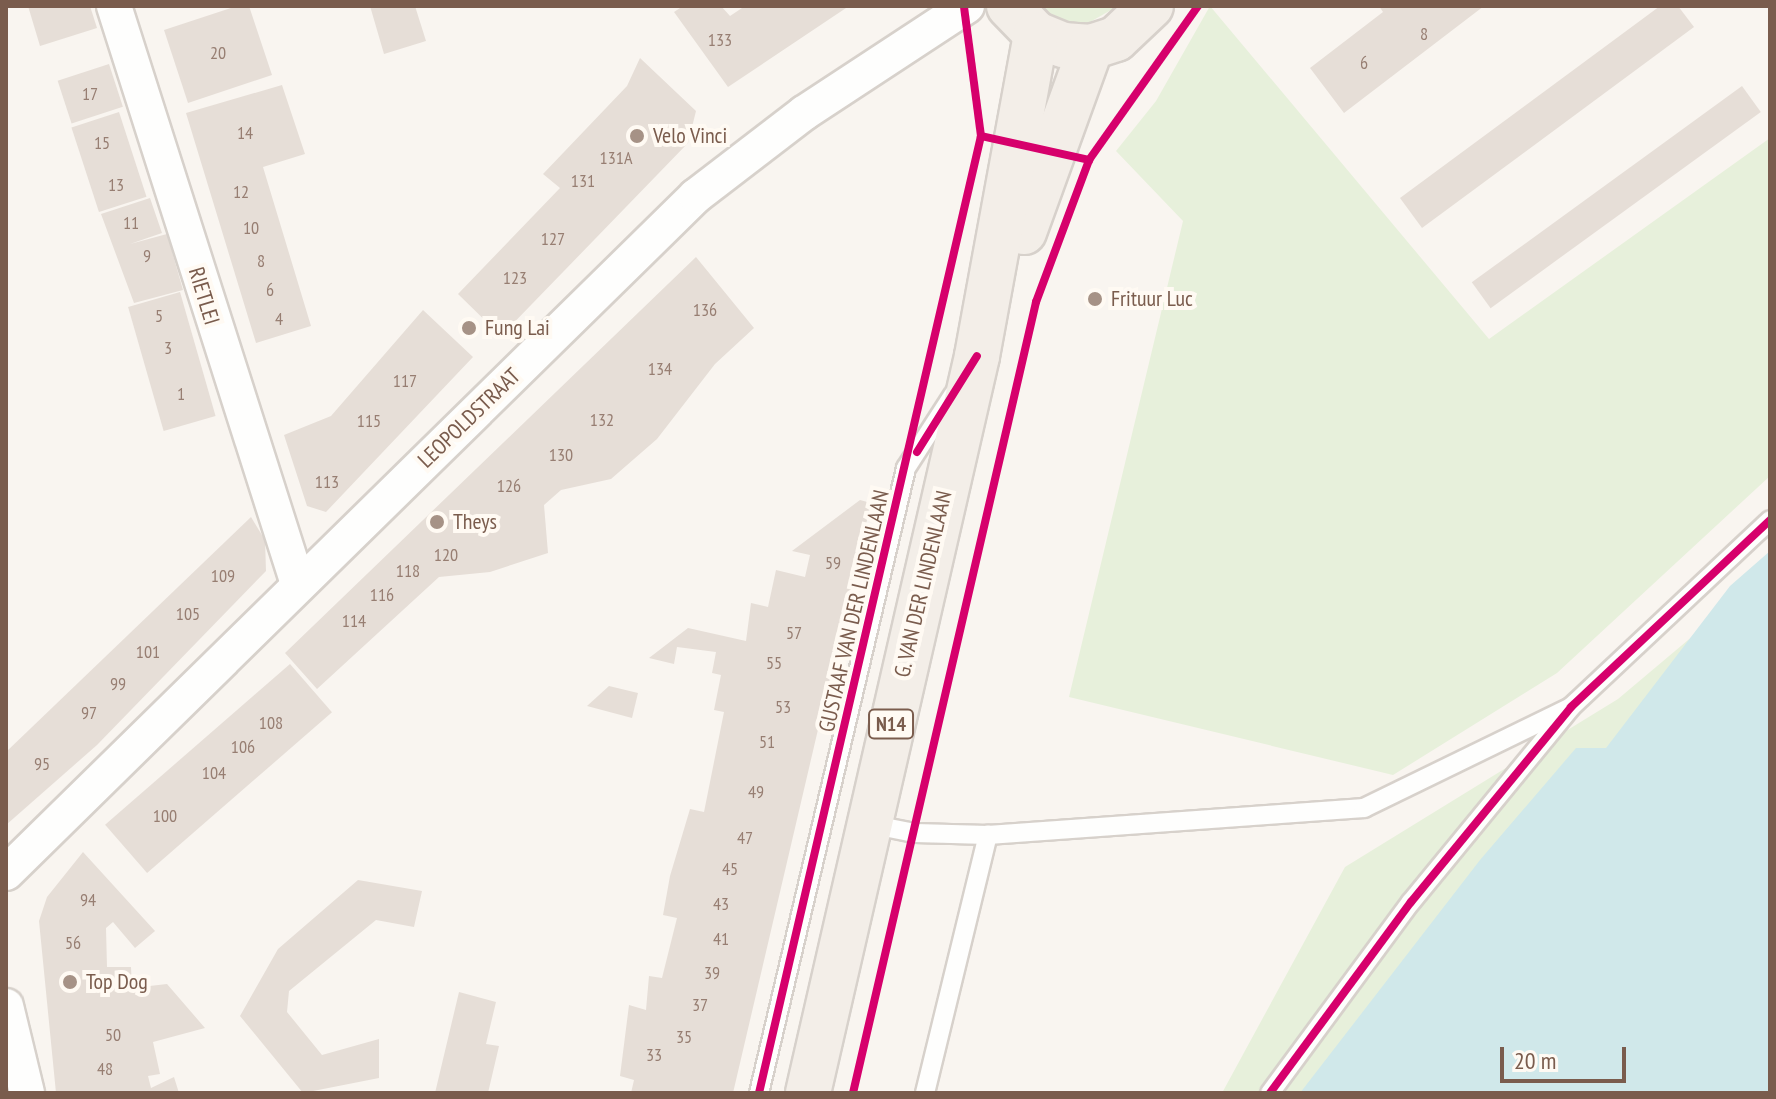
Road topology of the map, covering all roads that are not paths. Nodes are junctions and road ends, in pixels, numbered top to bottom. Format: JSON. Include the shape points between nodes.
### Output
{"nodes":[{"id":1,"x":114,"y":6,"type":"edge"},
{"id":2,"x":967,"y":6,"type":"edge"},
{"id":3,"x":1151,"y":6,"type":"edge"},
{"id":4,"x":1022,"y":20,"type":"edge"},
{"id":5,"x":1091,"y":47,"type":"junction"},
{"id":6,"x":977,"y":356,"type":"junction"},
{"id":7,"x":1770,"y":520,"type":"edge"},
{"id":8,"x":298,"y":584,"type":"junction"},
{"id":9,"x":1571,"y":707,"type":"junction"},
{"id":10,"x":869,"y":824,"type":"junction"},
{"id":11,"x":988,"y":835,"type":"junction"},
{"id":12,"x":6,"y":873,"type":"edge"},
{"id":13,"x":6,"y":1006,"type":"edge"},
{"id":14,"x":27,"y":1093,"type":"edge"},
{"id":15,"x":759,"y":1093,"type":"edge"},
{"id":16,"x":808,"y":1093,"type":"edge"},
{"id":17,"x":925,"y":1093,"type":"edge"},
{"id":18,"x":1270,"y":1093,"type":"edge"}],
"edges":[{"from":1,"to":8,"type":"street","name":"RIETLEI"},
{"from":2,"to":8,"type":"street","name":"LEOPOLDSTRAAT","via":[[804,113],[696,196]]},
{"from":3,"to":5,"type":"main road","via":[[1116,39]]},
{"from":4,"to":5,"type":"main road","number":"N14","via":[[1063,45]]},
{"from":4,"to":6,"type":"main road","number":"N14"},
{"from":5,"to":6,"type":"main road","number":"N14"},
{"from":6,"to":10,"type":"main road","name":"G. VAN DER LINDENLAAN","number":"N14"},
{"from":6,"to":15,"type":"lane","name":"GUSTAAF VAN DER LINDENLAAN","number":"N14","via":[[906,468]]},
{"from":7,"to":9,"type":"lane"},
{"from":8,"to":12,"type":"street","name":"LEOPOLDSTRAAT"},
{"from":9,"to":11,"type":"lane","via":[[1364,808]]},
{"from":9,"to":18,"type":"lane","via":[[1411,902]]},
{"from":10,"to":11,"type":"lane","via":[[915,833]]},
{"from":10,"to":16,"type":"main road","name":"G. VAN DER LINDENLAAN","number":"N14"},
{"from":11,"to":17,"type":"lane"},
{"from":13,"to":14,"type":"street"}]}
